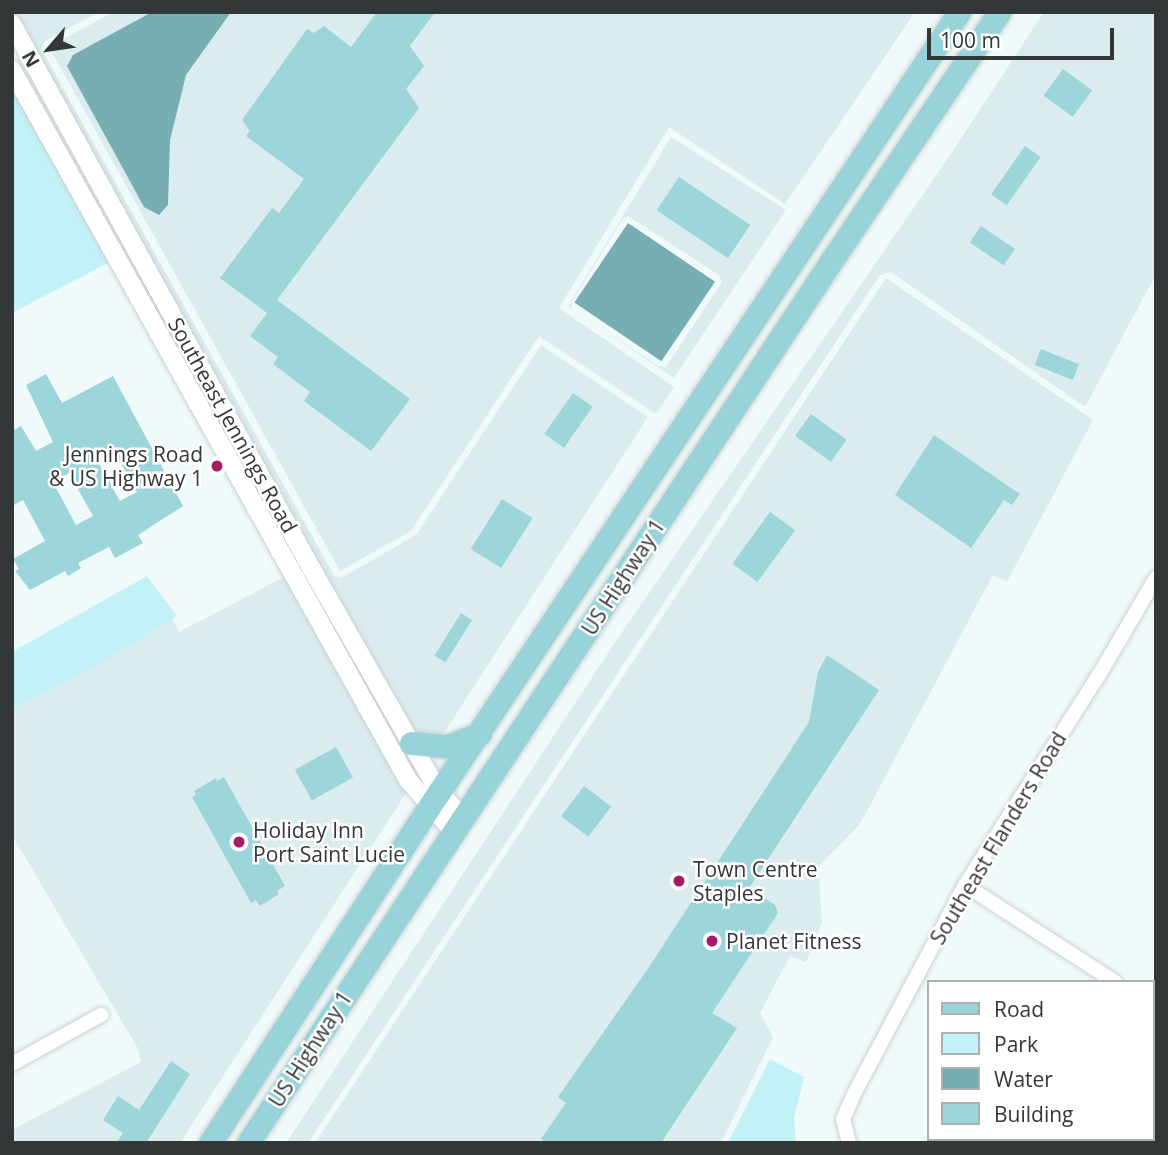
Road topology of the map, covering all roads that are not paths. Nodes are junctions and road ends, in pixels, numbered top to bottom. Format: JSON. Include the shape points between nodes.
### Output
{"nodes":[{"id":1,"x":960,"y":12,"type":"edge"},
{"id":2,"x":999,"y":12,"type":"edge"},
{"id":3,"x":12,"y":24,"type":"edge"},
{"id":4,"x":934,"y":49,"type":"junction"},
{"id":5,"x":960,"y":69,"type":"junction"},
{"id":6,"x":12,"y":70,"type":"edge"},
{"id":7,"x":932,"y":110,"type":"junction"},
{"id":8,"x":1156,"y":578,"type":"edge"},
{"id":9,"x":480,"y":734,"type":"junction"},
{"id":10,"x":411,"y":743,"type":"junction"},
{"id":11,"x":435,"y":799,"type":"junction"},
{"id":12,"x":459,"y":825,"type":"junction"},
{"id":13,"x":965,"y":885,"type":"junction"},
{"id":14,"x":1112,"y":980,"type":"edge"},
{"id":15,"x":101,"y":1015,"type":"dead end"},
{"id":16,"x":12,"y":1064,"type":"edge"},
{"id":17,"x":210,"y":1143,"type":"edge"},
{"id":18,"x":248,"y":1143,"type":"edge"},
{"id":19,"x":849,"y":1143,"type":"edge"}],
"edges":[{"from":1,"to":4,"type":"main road","name":"US Highway 1"},
{"from":1,"to":5,"type":"main road","via":[[952,49]]},
{"from":2,"to":5,"type":"main road","name":"US Highway 1"},
{"from":3,"to":10,"type":"street","name":"Southeast Jennings Road"},
{"from":4,"to":7,"type":"main road","via":[[940,70]]},
{"from":4,"to":9,"type":"main road","name":"US Highway 1"},
{"from":5,"to":7,"type":"main road","name":"US Highway 1"},
{"from":6,"to":11,"type":"street","name":"Southeast Jennings Road","via":[[408,780]]},
{"from":7,"to":12,"type":"main road","name":"US Highway 1"},
{"from":8,"to":13,"type":"street","name":"Southeast Flanders Road"},
{"from":9,"to":10,"type":"main road","via":[[448,746]]},
{"from":9,"to":11,"type":"main road","name":"US Highway 1"},
{"from":10,"to":11,"type":"street","name":"Southeast Jennings Road"},
{"from":11,"to":12,"type":"street","name":"Southeast Jennings Road"},
{"from":11,"to":17,"type":"main road","name":"US Highway 1"},
{"from":12,"to":18,"type":"main road","name":"US Highway 1"},
{"from":13,"to":14,"type":"street"},
{"from":13,"to":19,"type":"street","name":"Southeast Flanders Road","via":[[855,1092],[843,1119]]},
{"from":15,"to":16,"type":"street"}]}
